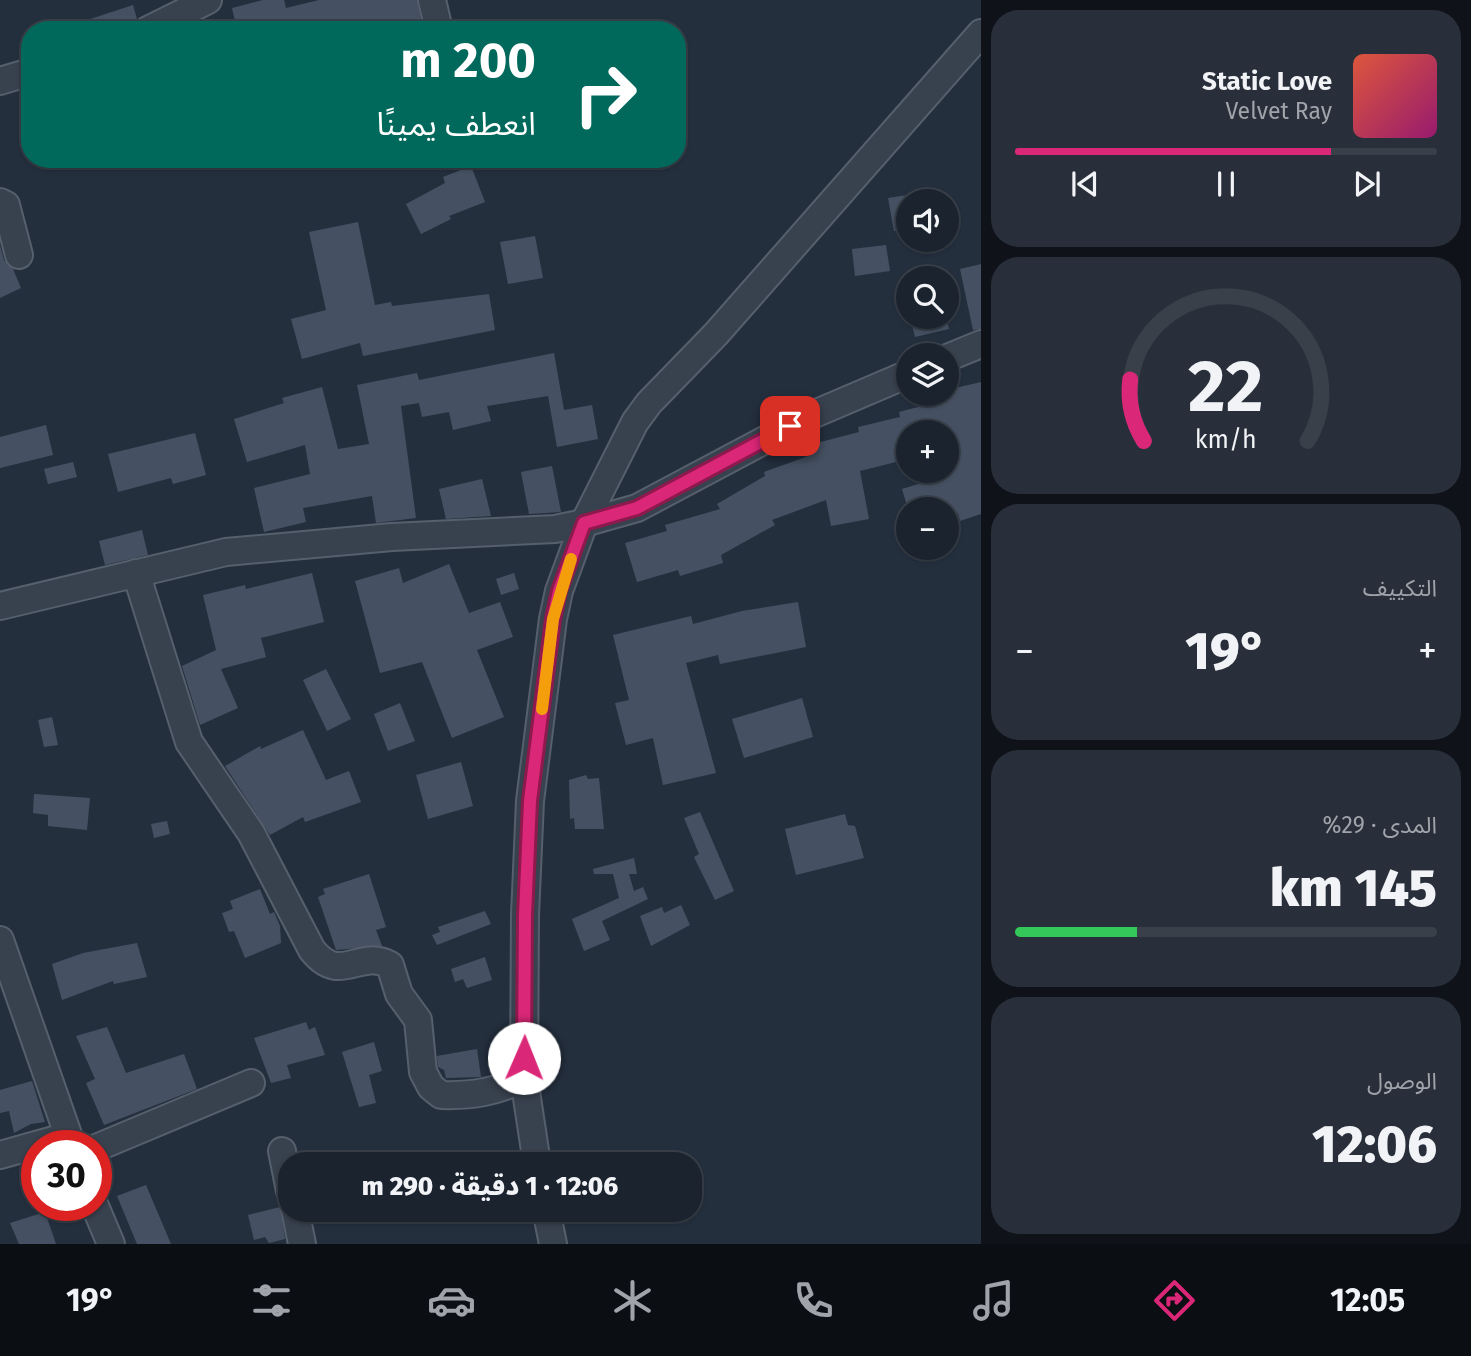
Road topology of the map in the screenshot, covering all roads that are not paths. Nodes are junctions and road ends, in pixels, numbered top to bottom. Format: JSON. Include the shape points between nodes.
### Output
{"nodes":[{"id":1,"x":208,"y":0,"type":"edge"},
{"id":2,"x":432,"y":0,"type":"edge"},
{"id":3,"x":166,"y":21,"type":"edge"},
{"id":4,"x":437,"y":21,"type":"edge"},
{"id":5,"x":981,"y":33,"type":"edge"},
{"id":6,"x":21,"y":75,"type":"edge"},
{"id":7,"x":0,"y":81,"type":"edge"},
{"id":8,"x":0,"y":202,"type":"edge"},
{"id":9,"x":19,"y":254,"type":"dead end"},
{"id":10,"x":981,"y":344,"type":"edge"},
{"id":11,"x":959,"y":353,"type":"edge"},
{"id":12,"x":896,"y":379,"type":"edge"},
{"id":13,"x":584,"y":523,"type":"junction"},
{"id":14,"x":136,"y":573,"type":"junction"},
{"id":15,"x":0,"y":606,"type":"edge"},
{"id":16,"x":0,"y":940,"type":"edge"},
{"id":17,"x":524,"y":1078,"type":"junction"},
{"id":18,"x":251,"y":1083,"type":"dead end"},
{"id":19,"x":66,"y":1130,"type":"edge"},
{"id":20,"x":112,"y":1141,"type":"edge"},
{"id":21,"x":21,"y":1150,"type":"edge"},
{"id":22,"x":535,"y":1152,"type":"edge"},
{"id":23,"x":0,"y":1154,"type":"edge"},
{"id":24,"x":101,"y":1221,"type":"edge"},
{"id":25,"x":298,"y":1222,"type":"edge"},
{"id":26,"x":549,"y":1222,"type":"edge"},
{"id":27,"x":110,"y":1244,"type":"edge"},
{"id":28,"x":302,"y":1244,"type":"edge"},
{"id":29,"x":553,"y":1244,"type":"edge"}],
"edges":[{"from":1,"to":3,"type":"street"},
{"from":2,"to":4,"type":"street"},
{"from":5,"to":13,"type":"street","via":[[716,334],[649,403]]},
{"from":6,"to":7,"type":"street"},
{"from":8,"to":9,"type":"street","via":[[6,205]]},
{"from":10,"to":11,"type":"street"},
{"from":12,"to":13,"type":"street","via":[[813,415],[637,508]]},
{"from":13,"to":14,"type":"street","via":[[226,552]]},
{"from":13,"to":17,"type":"street","via":[[553,619],[530,801]]},
{"from":14,"to":15,"type":"street"},
{"from":14,"to":17,"type":"street","via":[[189,742],[251,833],[312,950],[323,964],[332,967],[375,960],[390,965],[399,994],[418,1020],[423,1072],[441,1096],[500,1090]]},
{"from":16,"to":19,"type":"street"},
{"from":17,"to":22,"type":"street"},
{"from":18,"to":20,"type":"street"},
{"from":21,"to":23,"type":"street"},
{"from":24,"to":27,"type":"street"},
{"from":25,"to":28,"type":"street"},
{"from":26,"to":29,"type":"street"}]}
